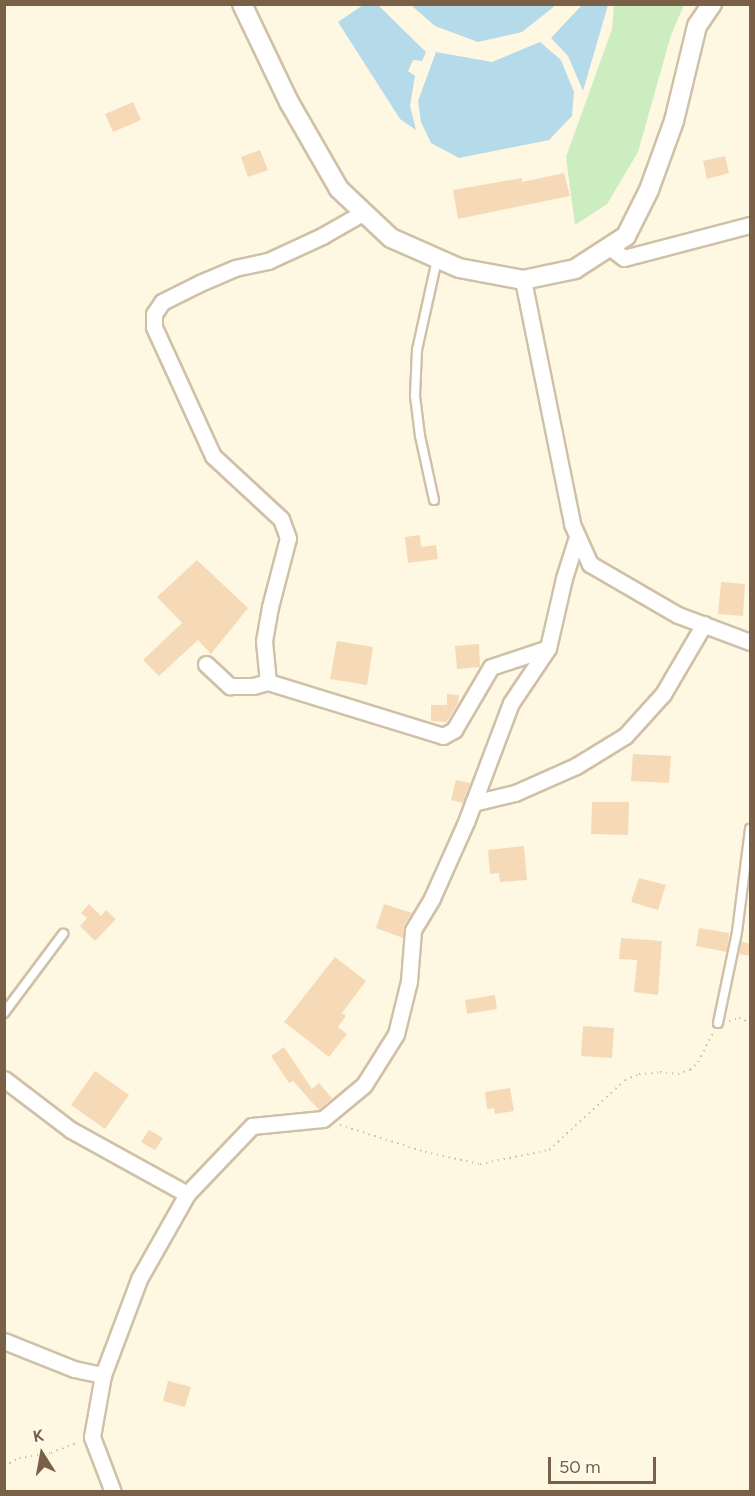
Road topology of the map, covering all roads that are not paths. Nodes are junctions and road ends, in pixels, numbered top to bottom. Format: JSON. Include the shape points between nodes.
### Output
{"nodes":[{"id":1,"x":242,"y":4,"type":"edge"},
{"id":2,"x":712,"y":4,"type":"edge"},
{"id":3,"x":363,"y":212,"type":"junction"},
{"id":4,"x":750,"y":225,"type":"edge"},
{"id":5,"x":608,"y":246,"type":"junction"},
{"id":6,"x":438,"y":259,"type":"junction"},
{"id":7,"x":523,"y":280,"type":"junction"},
{"id":8,"x":435,"y":500,"type":"dead end"},
{"id":9,"x":578,"y":537,"type":"junction"},
{"id":10,"x":704,"y":624,"type":"junction"},
{"id":11,"x":750,"y":642,"type":"edge"},
{"id":12,"x":548,"y":648,"type":"junction"},
{"id":13,"x":206,"y":664,"type":"dead end"},
{"id":14,"x":268,"y":682,"type":"junction"},
{"id":15,"x":473,"y":803,"type":"junction"},
{"id":16,"x":750,"y":829,"type":"edge"},
{"id":17,"x":63,"y":934,"type":"dead end"},
{"id":18,"x":4,"y":1013,"type":"edge"},
{"id":19,"x":718,"y":1023,"type":"road end"},
{"id":20,"x":4,"y":1079,"type":"edge"},
{"id":21,"x":188,"y":1194,"type":"junction"},
{"id":22,"x":4,"y":1341,"type":"edge"},
{"id":23,"x":103,"y":1375,"type":"junction"},
{"id":24,"x":113,"y":1491,"type":"edge"}],
"edges":[{"from":1,"to":3,"type":"street","via":[[289,102],[339,189]]},
{"from":2,"to":5,"type":"street","via":[[697,26],[674,121],[648,190],[626,236]]},
{"from":3,"to":6,"type":"street","via":[[391,238]]},
{"from":3,"to":14,"type":"street","via":[[268,261],[235,268],[200,283],[162,302],[154,314],[154,327],[213,456],[281,519],[288,537],[264,641]]},
{"from":4,"to":5,"type":"street","via":[[624,258]]},
{"from":5,"to":7,"type":"street","via":[[575,269]]},
{"from":6,"to":7,"type":"street","via":[[459,268]]},
{"from":6,"to":8,"type":"lane","via":[[417,350],[415,396]]},
{"from":7,"to":9,"type":"street","via":[[572,524]]},
{"from":9,"to":10,"type":"street","via":[[590,564],[678,615]]},
{"from":9,"to":12,"type":"street"},
{"from":10,"to":11,"type":"street"},
{"from":10,"to":15,"type":"street","via":[[663,693],[624,736],[576,766],[516,793]]},
{"from":12,"to":14,"type":"street","via":[[491,667],[454,730],[443,736]]},
{"from":12,"to":15,"type":"street","via":[[511,703]]},
{"from":13,"to":14,"type":"street","via":[[230,687]]},
{"from":15,"to":21,"type":"street","via":[[432,898],[413,930],[409,981],[396,1034],[364,1085],[323,1119],[252,1126]]},
{"from":16,"to":19,"type":"lane","via":[[737,932]]},
{"from":17,"to":18,"type":"lane"},
{"from":20,"to":21,"type":"street","via":[[71,1130]]},
{"from":21,"to":23,"type":"street","via":[[139,1279]]},
{"from":22,"to":23,"type":"street","via":[[74,1369]]},
{"from":23,"to":24,"type":"street","via":[[92,1437]]}]}
